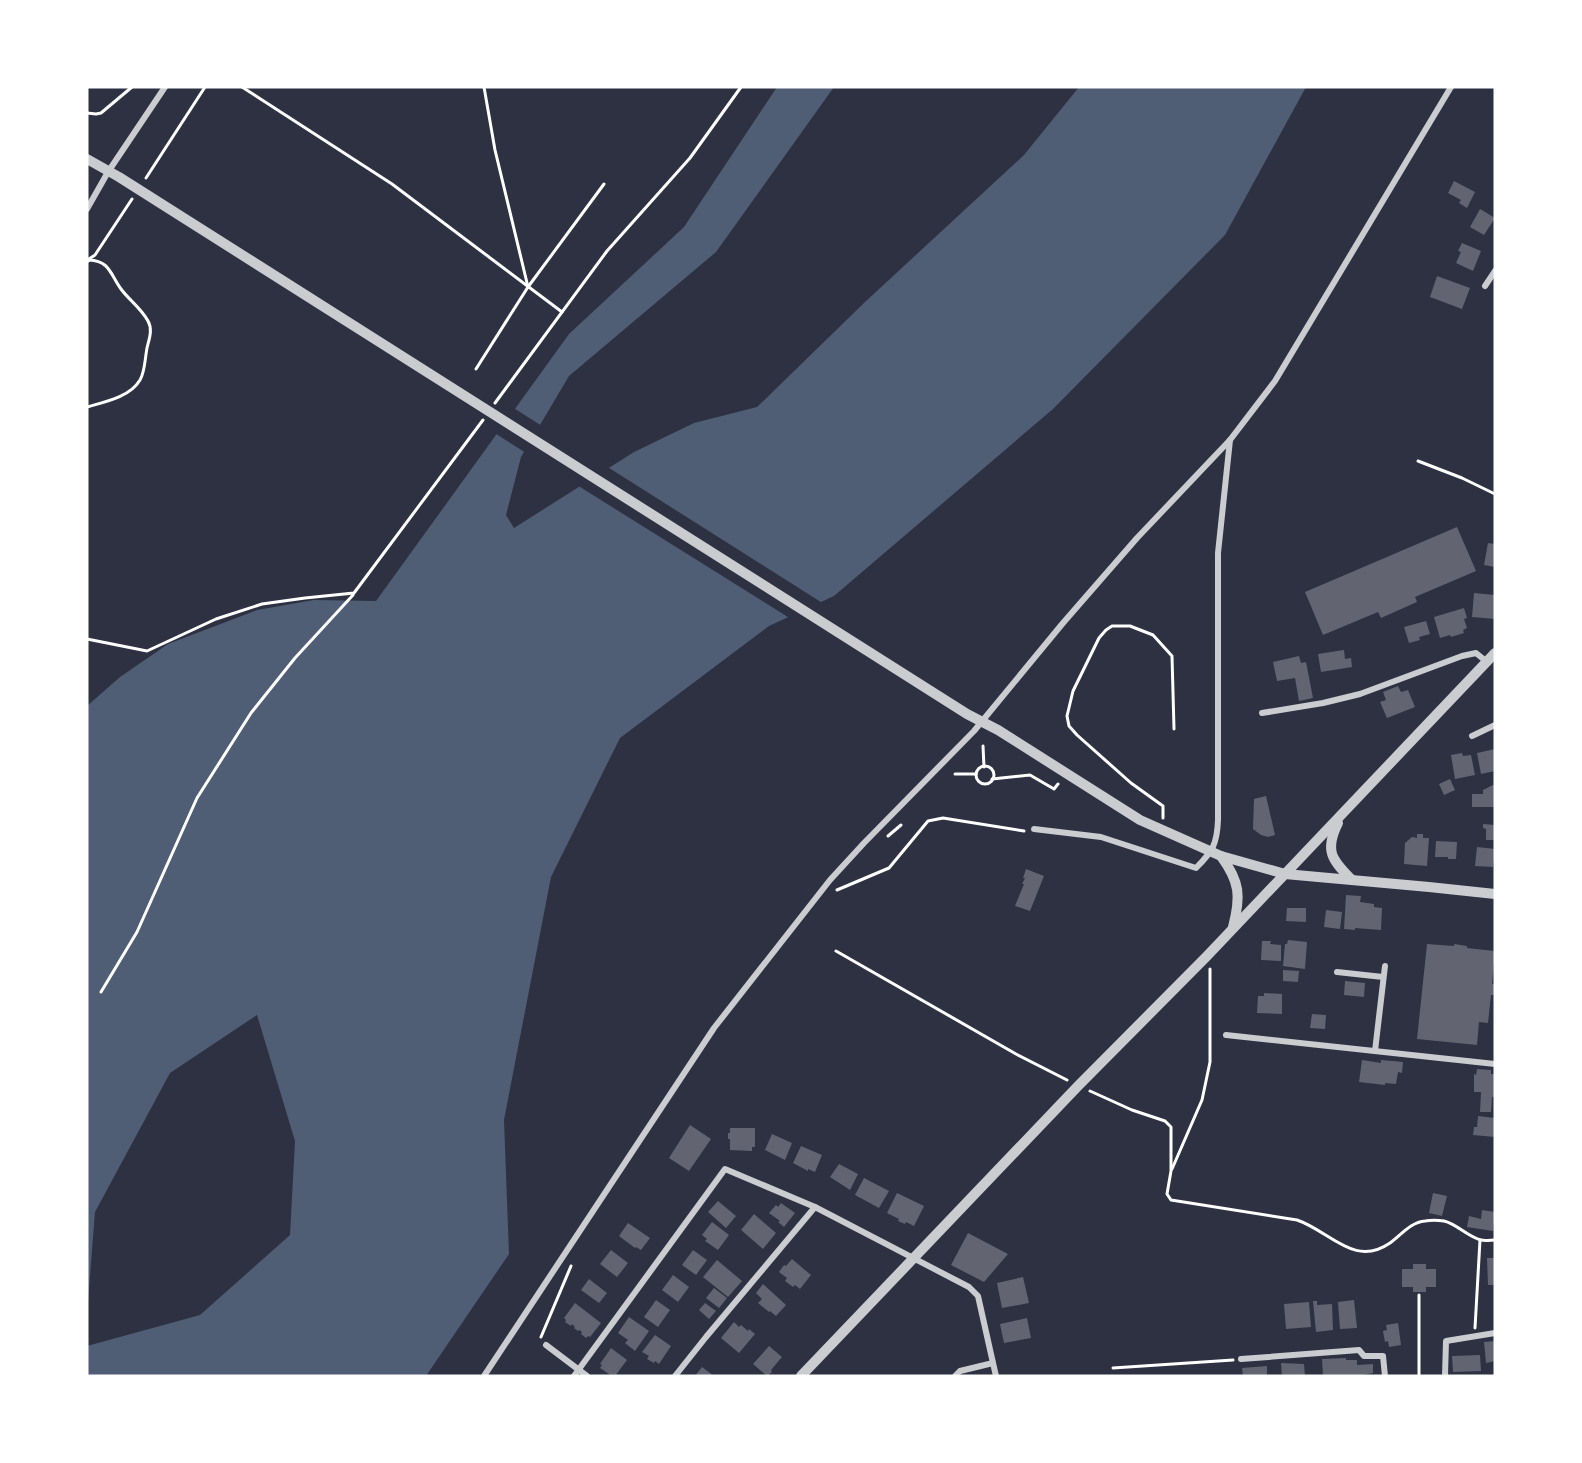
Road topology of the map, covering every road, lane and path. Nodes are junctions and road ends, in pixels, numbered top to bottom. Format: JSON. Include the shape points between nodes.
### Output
{"nodes":[{"id":1,"x":132,"y":87,"type":"edge"},
{"id":2,"x":165,"y":87,"type":"edge"},
{"id":3,"x":205,"y":87,"type":"edge"},
{"id":4,"x":242,"y":87,"type":"edge"},
{"id":5,"x":484,"y":87,"type":"edge"},
{"id":6,"x":1451,"y":87,"type":"edge"},
{"id":7,"x":87,"y":114,"type":"edge"},
{"id":8,"x":87,"y":159,"type":"edge"},
{"id":9,"x":108,"y":172,"type":"junction"},
{"id":10,"x":604,"y":184,"type":"dead end"},
{"id":11,"x":141,"y":186,"type":"dead end"},
{"id":12,"x":134,"y":195,"type":"dead end"},
{"id":13,"x":87,"y":209,"type":"edge"},
{"id":14,"x":88,"y":261,"type":"edge"},
{"id":15,"x":1495,"y":272,"type":"edge"},
{"id":16,"x":1485,"y":286,"type":"dead end"},
{"id":17,"x":528,"y":287,"type":"junction"},
{"id":18,"x":562,"y":312,"type":"dead end"},
{"id":19,"x":476,"y":369,"type":"dead end"},
{"id":20,"x":87,"y":407,"type":"edge"},
{"id":21,"x":1230,"y":440,"type":"junction"},
{"id":22,"x":1418,"y":461,"type":"dead end"},
{"id":23,"x":1495,"y":494,"type":"edge"},
{"id":24,"x":354,"y":593,"type":"dead end"},
{"id":25,"x":87,"y":639,"type":"edge"},
{"id":26,"x":147,"y":651,"type":"dead end"},
{"id":27,"x":1495,"y":653,"type":"edge"},
{"id":28,"x":1487,"y":662,"type":"junction"},
{"id":29,"x":1262,"y":713,"type":"dead end"},
{"id":30,"x":981,"y":722,"type":"junction"},
{"id":31,"x":1495,"y":725,"type":"edge"},
{"id":32,"x":1173,"y":729,"type":"dead end"},
{"id":33,"x":1472,"y":736,"type":"dead end"},
{"id":34,"x":984,"y":746,"type":"dead end"},
{"id":35,"x":984,"y":767,"type":"junction"},
{"id":36,"x":955,"y":774,"type":"dead end"},
{"id":37,"x":976,"y":774,"type":"junction"},
{"id":38,"x":992,"y":779,"type":"junction"},
{"id":39,"x":1060,"y":782,"type":"dead end"},
{"id":40,"x":1344,"y":812,"type":"junction"},
{"id":41,"x":901,"y":825,"type":"dead end"},
{"id":42,"x":1034,"y":829,"type":"joint"},
{"id":43,"x":1160,"y":829,"type":"junction"},
{"id":44,"x":888,"y":836,"type":"dead end"},
{"id":45,"x":1216,"y":854,"type":"junction"},
{"id":46,"x":1286,"y":874,"type":"junction"},
{"id":47,"x":1352,"y":880,"type":"junction"},
{"id":48,"x":820,"y":892,"type":"junction"},
{"id":49,"x":1495,"y":894,"type":"edge"},
{"id":50,"x":1233,"y":927,"type":"junction"},
{"id":51,"x":836,"y":951,"type":"dead end"},
{"id":52,"x":1207,"y":956,"type":"junction"},
{"id":53,"x":1385,"y":966,"type":"dead end"},
{"id":54,"x":1337,"y":972,"type":"dead end"},
{"id":55,"x":1383,"y":977,"type":"junction"},
{"id":56,"x":101,"y":992,"type":"dead end"},
{"id":57,"x":1226,"y":1035,"type":"dead end"},
{"id":58,"x":1375,"y":1052,"type":"junction"},
{"id":59,"x":1495,"y":1064,"type":"edge"},
{"id":60,"x":1078,"y":1086,"type":"junction"},
{"id":61,"x":1171,"y":1171,"type":"junction"},
{"id":62,"x":815,"y":1207,"type":"junction"},
{"id":63,"x":1480,"y":1240,"type":"junction"},
{"id":64,"x":1495,"y":1240,"type":"edge"},
{"id":65,"x":914,"y":1259,"type":"junction"},
{"id":66,"x":572,"y":1263,"type":"dead end"},
{"id":67,"x":1419,"y":1295,"type":"dead end"},
{"id":68,"x":1495,"y":1333,"type":"edge"},
{"id":69,"x":1475,"y":1336,"type":"junction"},
{"id":70,"x":546,"y":1345,"type":"joint"},
{"id":71,"x":1241,"y":1359,"type":"joint"},
{"id":72,"x":993,"y":1363,"type":"junction"},
{"id":73,"x":1113,"y":1368,"type":"dead end"},
{"id":74,"x":579,"y":1369,"type":"junction"},
{"id":75,"x":484,"y":1376,"type":"edge"},
{"id":76,"x":574,"y":1376,"type":"edge"},
{"id":77,"x":587,"y":1376,"type":"edge"},
{"id":78,"x":675,"y":1376,"type":"edge"},
{"id":79,"x":801,"y":1376,"type":"edge"},
{"id":80,"x":955,"y":1376,"type":"edge"},
{"id":81,"x":996,"y":1376,"type":"edge"},
{"id":82,"x":1385,"y":1376,"type":"edge"},
{"id":83,"x":1419,"y":1376,"type":"edge"},
{"id":84,"x":1445,"y":1376,"type":"edge"}],
"edges":[{"from":1,"to":7,"type":"path","via":[[101,113]]},
{"from":2,"to":9,"type":"street"},
{"from":3,"to":11,"type":"path"},
{"from":4,"to":17,"type":"path","via":[[392,184]]},
{"from":5,"to":17,"type":"path"},
{"from":6,"to":21,"type":"street","via":[[1275,381]]},
{"from":8,"to":9,"type":"street"},
{"from":9,"to":13,"type":"street"},
{"from":9,"to":30,"type":"street"},
{"from":10,"to":17,"type":"path"},
{"from":12,"to":14,"type":"path"},
{"from":14,"to":20,"type":"path","via":[[105,264],[122,291],[138,306],[151,330],[141,379],[121,396]]},
{"from":15,"to":16,"type":"street"},
{"from":17,"to":18,"type":"path"},
{"from":17,"to":19,"type":"path"},
{"from":21,"to":30,"type":"street","via":[[1137,538]]},
{"from":21,"to":45,"type":"street","via":[[1218,553]]},
{"from":22,"to":23,"type":"path"},
{"from":24,"to":56,"type":"path","via":[[251,713],[203,788],[137,932]]},
{"from":25,"to":26,"type":"path"},
{"from":27,"to":28,"type":"street"},
{"from":28,"to":29,"type":"street","via":[[1476,653],[1360,693]]},
{"from":28,"to":40,"type":"street"},
{"from":30,"to":43,"type":"street"},
{"from":30,"to":48,"type":"street"},
{"from":31,"to":33,"type":"street"},
{"from":32,"to":43,"type":"path","via":[[1172,656],[1153,635],[1130,626],[1112,626],[1099,638],[1073,691],[1067,716],[1069,726],[1163,807]]},
{"from":34,"to":35,"type":"path"},
{"from":35,"to":37,"type":"path"},
{"from":35,"to":38,"type":"path","via":[[992,771]]},
{"from":36,"to":37,"type":"path"},
{"from":37,"to":38,"type":"path","via":[[982,784]]},
{"from":38,"to":39,"type":"path","via":[[1030,775],[1054,789]]},
{"from":40,"to":46,"type":"street"},
{"from":40,"to":47,"type":"street","via":[[1331,844],[1336,864]]},
{"from":41,"to":44,"type":"path"},
{"from":42,"to":45,"type":"street","via":[[1101,837],[1196,868]]},
{"from":42,"to":48,"type":"path","via":[[943,818],[928,821],[889,868],[833,892]]},
{"from":43,"to":45,"type":"street"},
{"from":45,"to":46,"type":"street"},
{"from":45,"to":50,"type":"street","via":[[1230,869],[1237,888],[1239,905]]},
{"from":46,"to":47,"type":"street"},
{"from":46,"to":50,"type":"street"},
{"from":47,"to":49,"type":"street"},
{"from":48,"to":75,"type":"street","via":[[714,1028]]},
{"from":50,"to":52,"type":"street"},
{"from":51,"to":60,"type":"path"},
{"from":52,"to":60,"type":"street"},
{"from":52,"to":61,"type":"path","via":[[1211,972],[1210,1062],[1202,1100]]},
{"from":53,"to":55,"type":"street"},
{"from":54,"to":55,"type":"street"},
{"from":55,"to":58,"type":"street"},
{"from":57,"to":58,"type":"street"},
{"from":58,"to":59,"type":"street"},
{"from":60,"to":61,"type":"path","via":[[1171,1127]]},
{"from":60,"to":65,"type":"street"},
{"from":61,"to":63,"type":"path","via":[[1167,1194],[1171,1200],[1298,1220],[1361,1252],[1385,1246],[1414,1223],[1424,1221],[1445,1221]]},
{"from":62,"to":65,"type":"street"},
{"from":62,"to":74,"type":"street","via":[[725,1169]]},
{"from":62,"to":78,"type":"street"},
{"from":63,"to":64,"type":"path"},
{"from":63,"to":69,"type":"path"},
{"from":65,"to":72,"type":"street","via":[[969,1287],[978,1296]]},
{"from":65,"to":79,"type":"street"},
{"from":66,"to":70,"type":"path","via":[[541,1334],[540,1341]]},
{"from":67,"to":83,"type":"path"},
{"from":68,"to":69,"type":"street"},
{"from":69,"to":84,"type":"street","via":[[1446,1341]]},
{"from":70,"to":74,"type":"street"},
{"from":71,"to":73,"type":"path"},
{"from":71,"to":82,"type":"street","via":[[1359,1350],[1364,1356],[1383,1356]]},
{"from":72,"to":80,"type":"street","via":[[960,1371]]},
{"from":72,"to":81,"type":"street"},
{"from":74,"to":76,"type":"street"},
{"from":74,"to":77,"type":"street"}]}
